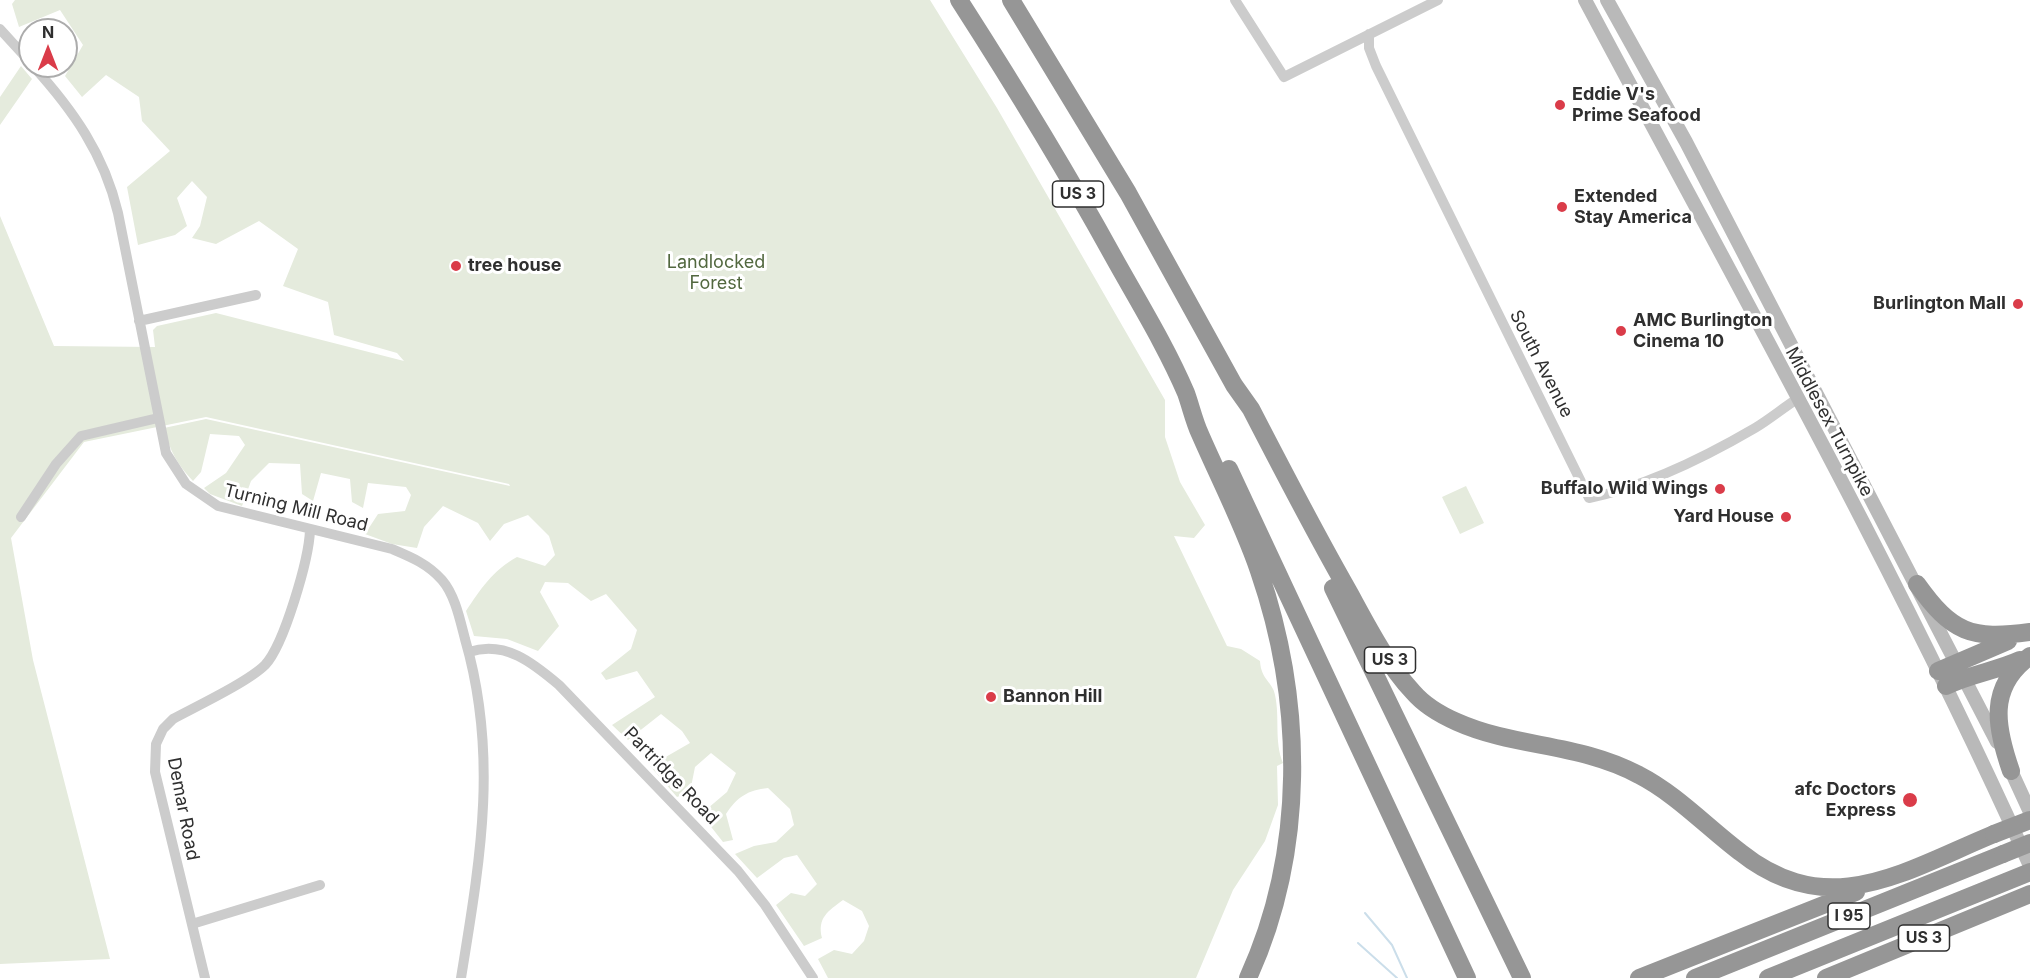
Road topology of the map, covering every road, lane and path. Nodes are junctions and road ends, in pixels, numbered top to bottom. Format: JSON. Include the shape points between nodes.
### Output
{"nodes":[{"id":1,"x":959,"y":0,"type":"edge"},
{"id":2,"x":1011,"y":0,"type":"edge"},
{"id":3,"x":1235,"y":0,"type":"edge"},
{"id":4,"x":1438,"y":0,"type":"edge"},
{"id":5,"x":1585,"y":0,"type":"edge"},
{"id":6,"x":1607,"y":0,"type":"edge"},
{"id":7,"x":0,"y":29,"type":"edge"},
{"id":8,"x":1369,"y":34,"type":"junction"},
{"id":9,"x":18,"y":49,"type":"edge"},
{"id":10,"x":43,"y":78,"type":"edge"},
{"id":11,"x":256,"y":295,"type":"dead end"},
{"id":12,"x":140,"y":321,"type":"junction"},
{"id":13,"x":1234,"y":385,"type":"junction"},
{"id":14,"x":1186,"y":394,"type":"junction"},
{"id":15,"x":1797,"y":399,"type":"junction"},
{"id":16,"x":1823,"y":404,"type":"junction"},
{"id":17,"x":158,"y":418,"type":"junction"},
{"id":18,"x":21,"y":517,"type":"dead end"},
{"id":19,"x":310,"y":530,"type":"junction"},
{"id":20,"x":1917,"y":584,"type":"junction"},
{"id":21,"x":2030,"y":633,"type":"edge"},
{"id":22,"x":469,"y":652,"type":"junction"},
{"id":23,"x":2030,"y":656,"type":"edge"},
{"id":24,"x":1960,"y":670,"type":"junction"},
{"id":25,"x":1942,"y":678,"type":"junction"},
{"id":26,"x":2011,"y":771,"type":"junction"},
{"id":27,"x":2030,"y":812,"type":"edge"},
{"id":28,"x":2030,"y":820,"type":"edge"},
{"id":29,"x":2030,"y":843,"type":"edge"},
{"id":30,"x":2030,"y":866,"type":"edge"},
{"id":31,"x":2022,"y":876,"type":"edge"},
{"id":32,"x":1887,"y":877,"type":"junction"},
{"id":33,"x":320,"y":885,"type":"dead end"},
{"id":34,"x":2026,"y":896,"type":"edge"},
{"id":35,"x":192,"y":924,"type":"junction"},
{"id":36,"x":205,"y":978,"type":"edge"},
{"id":37,"x":461,"y":978,"type":"edge"},
{"id":38,"x":813,"y":978,"type":"edge"},
{"id":39,"x":1248,"y":978,"type":"edge"},
{"id":40,"x":1467,"y":978,"type":"edge"},
{"id":41,"x":1522,"y":978,"type":"edge"},
{"id":42,"x":1639,"y":978,"type":"edge"},
{"id":43,"x":1695,"y":978,"type":"edge"},
{"id":44,"x":1768,"y":978,"type":"edge"},
{"id":45,"x":1826,"y":978,"type":"edge"}],
"edges":[{"from":1,"to":14,"type":"highway","number":"US 3","via":[[1092,218]]},
{"from":2,"to":13,"type":"highway","number":"US 3","via":[[1118,175]]},
{"from":3,"to":8,"type":"street","via":[[1284,77]]},
{"from":4,"to":8,"type":"street"},
{"from":5,"to":15,"type":"main road","name":"Middlesex Turnpike"},
{"from":6,"to":16,"type":"main road","name":"Middlesex Turnpike"},
{"from":7,"to":9,"type":"street"},
{"from":8,"to":15,"type":"street","name":"South Avenue","via":[[1376,66],[1589,498],[1668,470],[1725,444]]},
{"from":10,"to":12,"type":"street","name":"Turning Mill Road","via":[[83,128],[107,174]]},
{"from":11,"to":12,"type":"street"},
{"from":12,"to":17,"type":"street","name":"Turning Mill Road"},
{"from":13,"to":32,"type":"highway","number":"US 3","via":[[1251,409],[1372,633],[1404,681],[1429,707],[1473,728],[1578,751],[1625,768],[1659,787],[1756,865],[1786,880],[1838,889]]},
{"from":13,"to":41,"type":"highway"},
{"from":14,"to":39,"type":"highway","via":[[1259,572],[1275,626],[1289,704],[1292,774],[1288,844],[1273,914]]},
{"from":14,"to":40,"type":"highway","number":"US 3","via":[[1208,427],[1260,532]]},
{"from":15,"to":16,"type":"main road"},
{"from":15,"to":25,"type":"main road","name":"Middlesex Turnpike"},
{"from":16,"to":20,"type":"main road","name":"Middlesex Turnpike"},
{"from":17,"to":18,"type":"street","via":[[81,436],[56,464]]},
{"from":17,"to":19,"type":"street","name":"Turning Mill Road","via":[[173,467],[198,495],[218,506]]},
{"from":19,"to":22,"type":"street","name":"Turning Mill Road","via":[[392,549],[432,569],[451,595]]},
{"from":19,"to":35,"type":"street","name":"Demar Road","via":[[304,569],[270,659],[257,672],[173,719],[156,744],[157,784]]},
{"from":20,"to":21,"type":"highway","via":[[1944,618],[1963,631],[1993,636]]},
{"from":20,"to":24,"type":"main road","name":"Middlesex Turnpike"},
{"from":21,"to":24,"type":"highway","via":[[1990,647]]},
{"from":22,"to":37,"type":"street","name":"Turning Mill Road","via":[[481,720],[485,796],[480,862]]},
{"from":22,"to":38,"type":"street","name":"Partridge Road","via":[[510,651],[559,685],[732,864],[765,905]]},
{"from":23,"to":24,"type":"highway","via":[[2004,667]]},
{"from":23,"to":26,"type":"highway","via":[[2009,676],[1998,707],[2001,737]]},
{"from":24,"to":25,"type":"highway"},
{"from":24,"to":26,"type":"main road","name":"Middlesex Turnpike"},
{"from":25,"to":30,"type":"main road","name":"Middlesex Turnpike"},
{"from":26,"to":27,"type":"main road","name":"Middlesex Turnpike"},
{"from":28,"to":32,"type":"highway","number":"US 3","bridge":true},
{"from":29,"to":43,"type":"highway","number":"I 95","bridge":true},
{"from":31,"to":44,"type":"highway","number":"I 95"},
{"from":32,"to":42,"type":"highway"},
{"from":33,"to":35,"type":"street"},
{"from":34,"to":45,"type":"highway","number":"US 3"},
{"from":35,"to":36,"type":"street","name":"Demar Road"}]}
